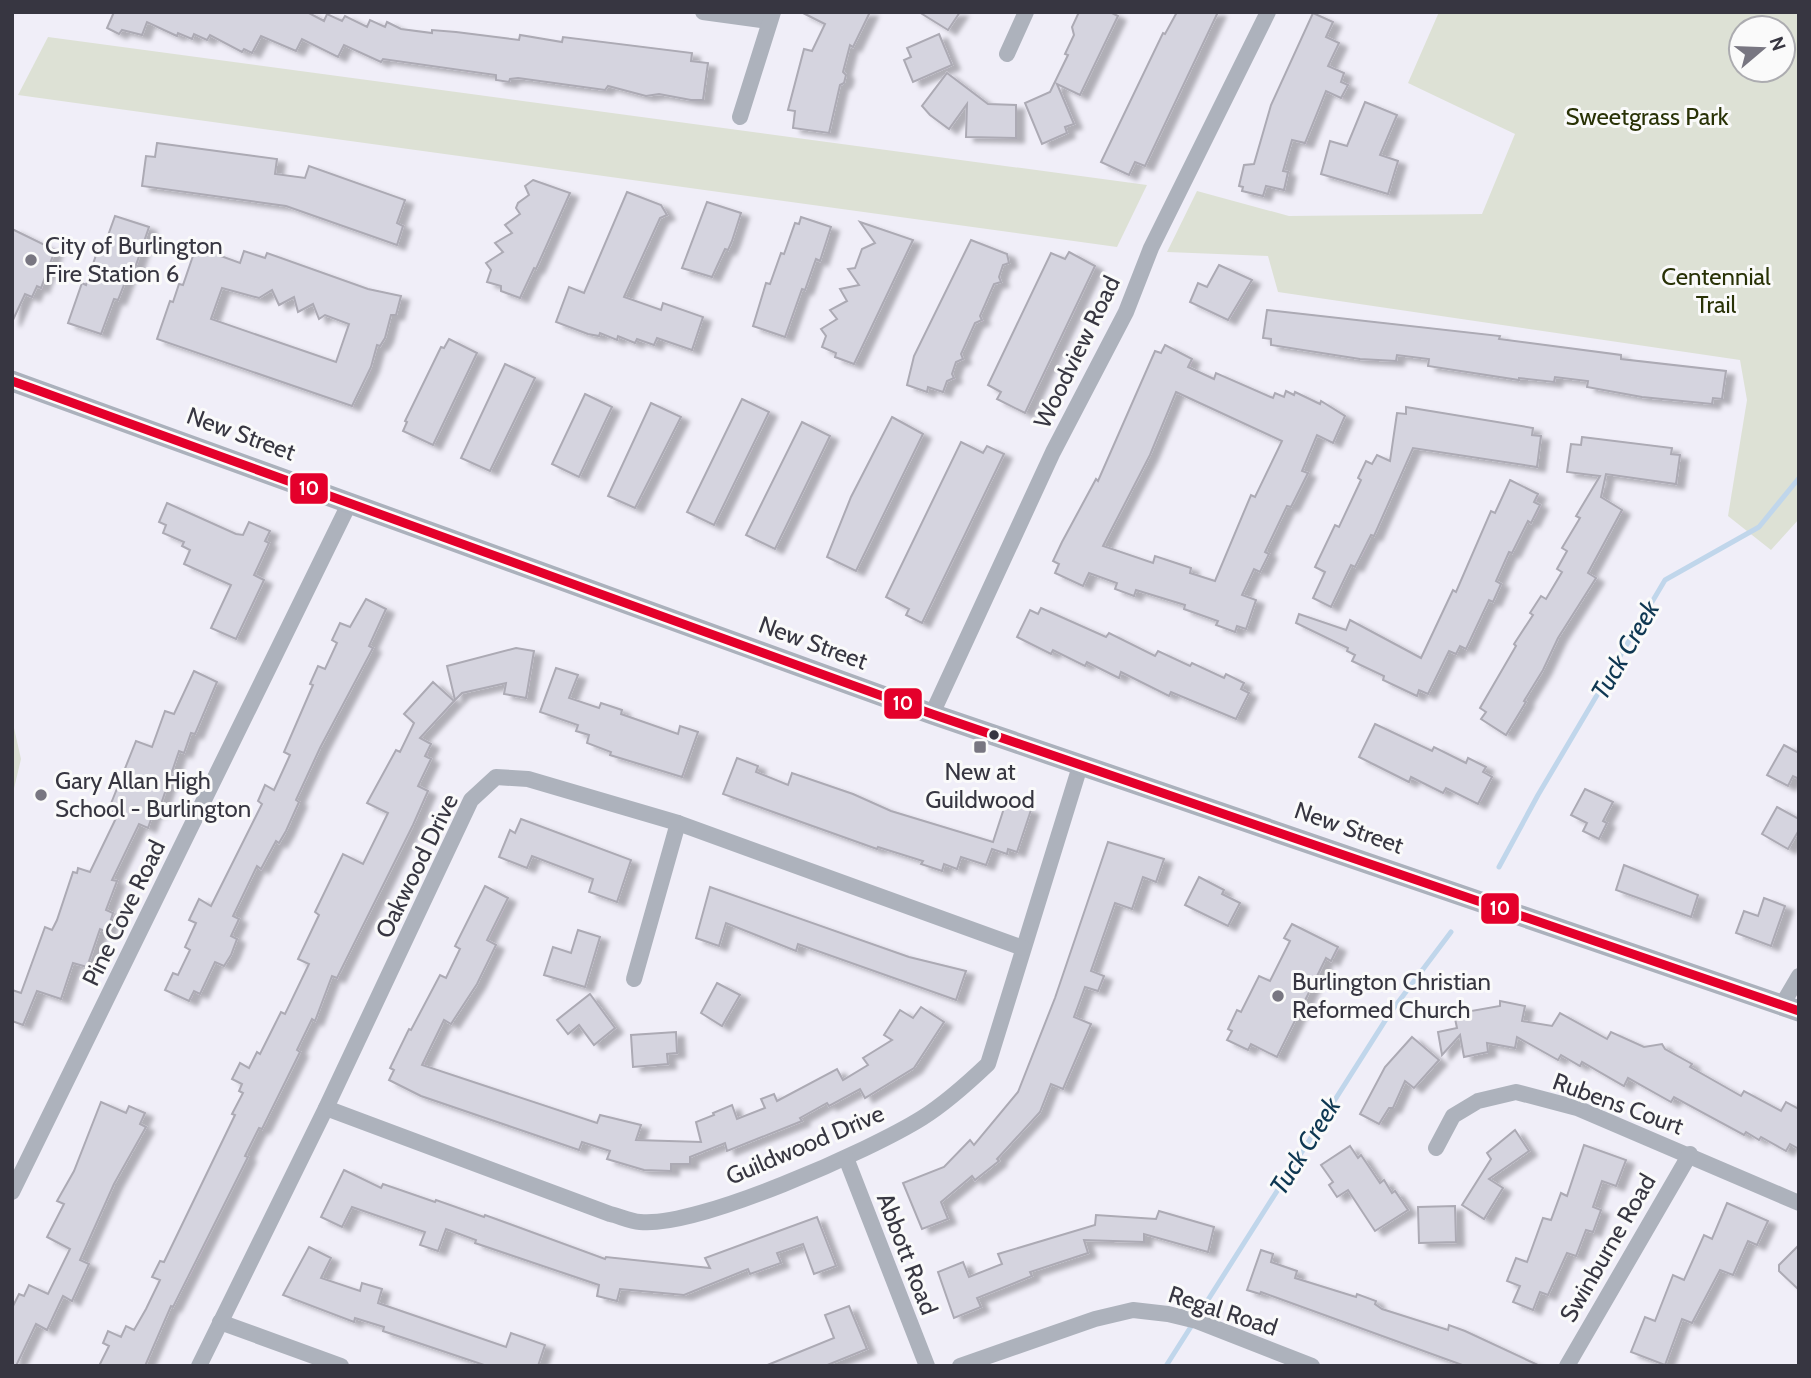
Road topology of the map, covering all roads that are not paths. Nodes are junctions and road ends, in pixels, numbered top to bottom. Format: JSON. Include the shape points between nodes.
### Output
{"nodes":[{"id":1,"x":703,"y":12,"type":"edge"},
{"id":2,"x":1027,"y":12,"type":"edge"},
{"id":3,"x":1268,"y":12,"type":"edge"},
{"id":4,"x":771,"y":17,"type":"edge"},
{"id":5,"x":1007,"y":54,"type":"dead end"},
{"id":6,"x":740,"y":117,"type":"dead end"},
{"id":7,"x":12,"y":381,"type":"edge"},
{"id":8,"x":350,"y":502,"type":"junction"},
{"id":9,"x":932,"y":714,"type":"junction"},
{"id":10,"x":1081,"y":763,"type":"junction"},
{"id":11,"x":678,"y":823,"type":"junction"},
{"id":12,"x":1023,"y":948,"type":"junction"},
{"id":13,"x":1799,"y":976,"type":"edge"},
{"id":14,"x":634,"y":979,"type":"dead end"},
{"id":15,"x":1790,"y":1008,"type":"edge"},
{"id":16,"x":326,"y":1108,"type":"junction"},
{"id":17,"x":1436,"y":1147,"type":"dead end"},
{"id":18,"x":1690,"y":1154,"type":"junction"},
{"id":19,"x":846,"y":1158,"type":"junction"},
{"id":20,"x":12,"y":1192,"type":"edge"},
{"id":21,"x":1799,"y":1203,"type":"edge"},
{"id":22,"x":220,"y":1322,"type":"junction"},
{"id":23,"x":199,"y":1366,"type":"edge"},
{"id":24,"x":341,"y":1366,"type":"edge"},
{"id":25,"x":927,"y":1366,"type":"edge"},
{"id":26,"x":960,"y":1366,"type":"edge"},
{"id":27,"x":1312,"y":1366,"type":"edge"},
{"id":28,"x":1567,"y":1366,"type":"edge"}],
"edges":[{"from":1,"to":4,"type":"street"},
{"from":2,"to":5,"type":"street"},
{"from":3,"to":9,"type":"street","name":"Woodview Road","via":[[1151,247],[1126,312],[1053,452]]},
{"from":4,"to":6,"type":"street"},
{"from":7,"to":8,"type":"main road","name":"New Street"},
{"from":8,"to":9,"type":"main road","name":"New Street"},
{"from":8,"to":20,"type":"street","name":"Pine Cove Road"},
{"from":9,"to":10,"type":"main road","name":"New Street"},
{"from":10,"to":12,"type":"street","name":"Guildwood Drive"},
{"from":10,"to":15,"type":"main road","name":"New Street"},
{"from":11,"to":12,"type":"street","name":"Oakwood Drive"},
{"from":11,"to":14,"type":"street"},
{"from":11,"to":16,"type":"street","name":"Oakwood Drive","via":[[528,779],[496,778],[471,800]]},
{"from":12,"to":19,"type":"street","name":"Guildwood Drive","via":[[988,1064],[922,1118]]},
{"from":13,"to":15,"type":"street"},
{"from":16,"to":19,"type":"street","name":"Guildwood Drive","via":[[642,1222],[701,1214]]},
{"from":16,"to":22,"type":"street","name":"Oakwood Drive"},
{"from":17,"to":18,"type":"street","name":"Rubens Court","via":[[1453,1116],[1478,1101],[1516,1092],[1577,1108]]},
{"from":18,"to":21,"type":"street","name":"Rubens Court"},
{"from":18,"to":28,"type":"street","name":"Swinburne Road"},
{"from":19,"to":25,"type":"street","name":"Abbott Road"},
{"from":22,"to":23,"type":"street","name":"Oakwood Drive"},
{"from":22,"to":24,"type":"street"},
{"from":26,"to":27,"type":"street","name":"Regal Road","via":[[1133,1310],[1186,1318]]}]}
